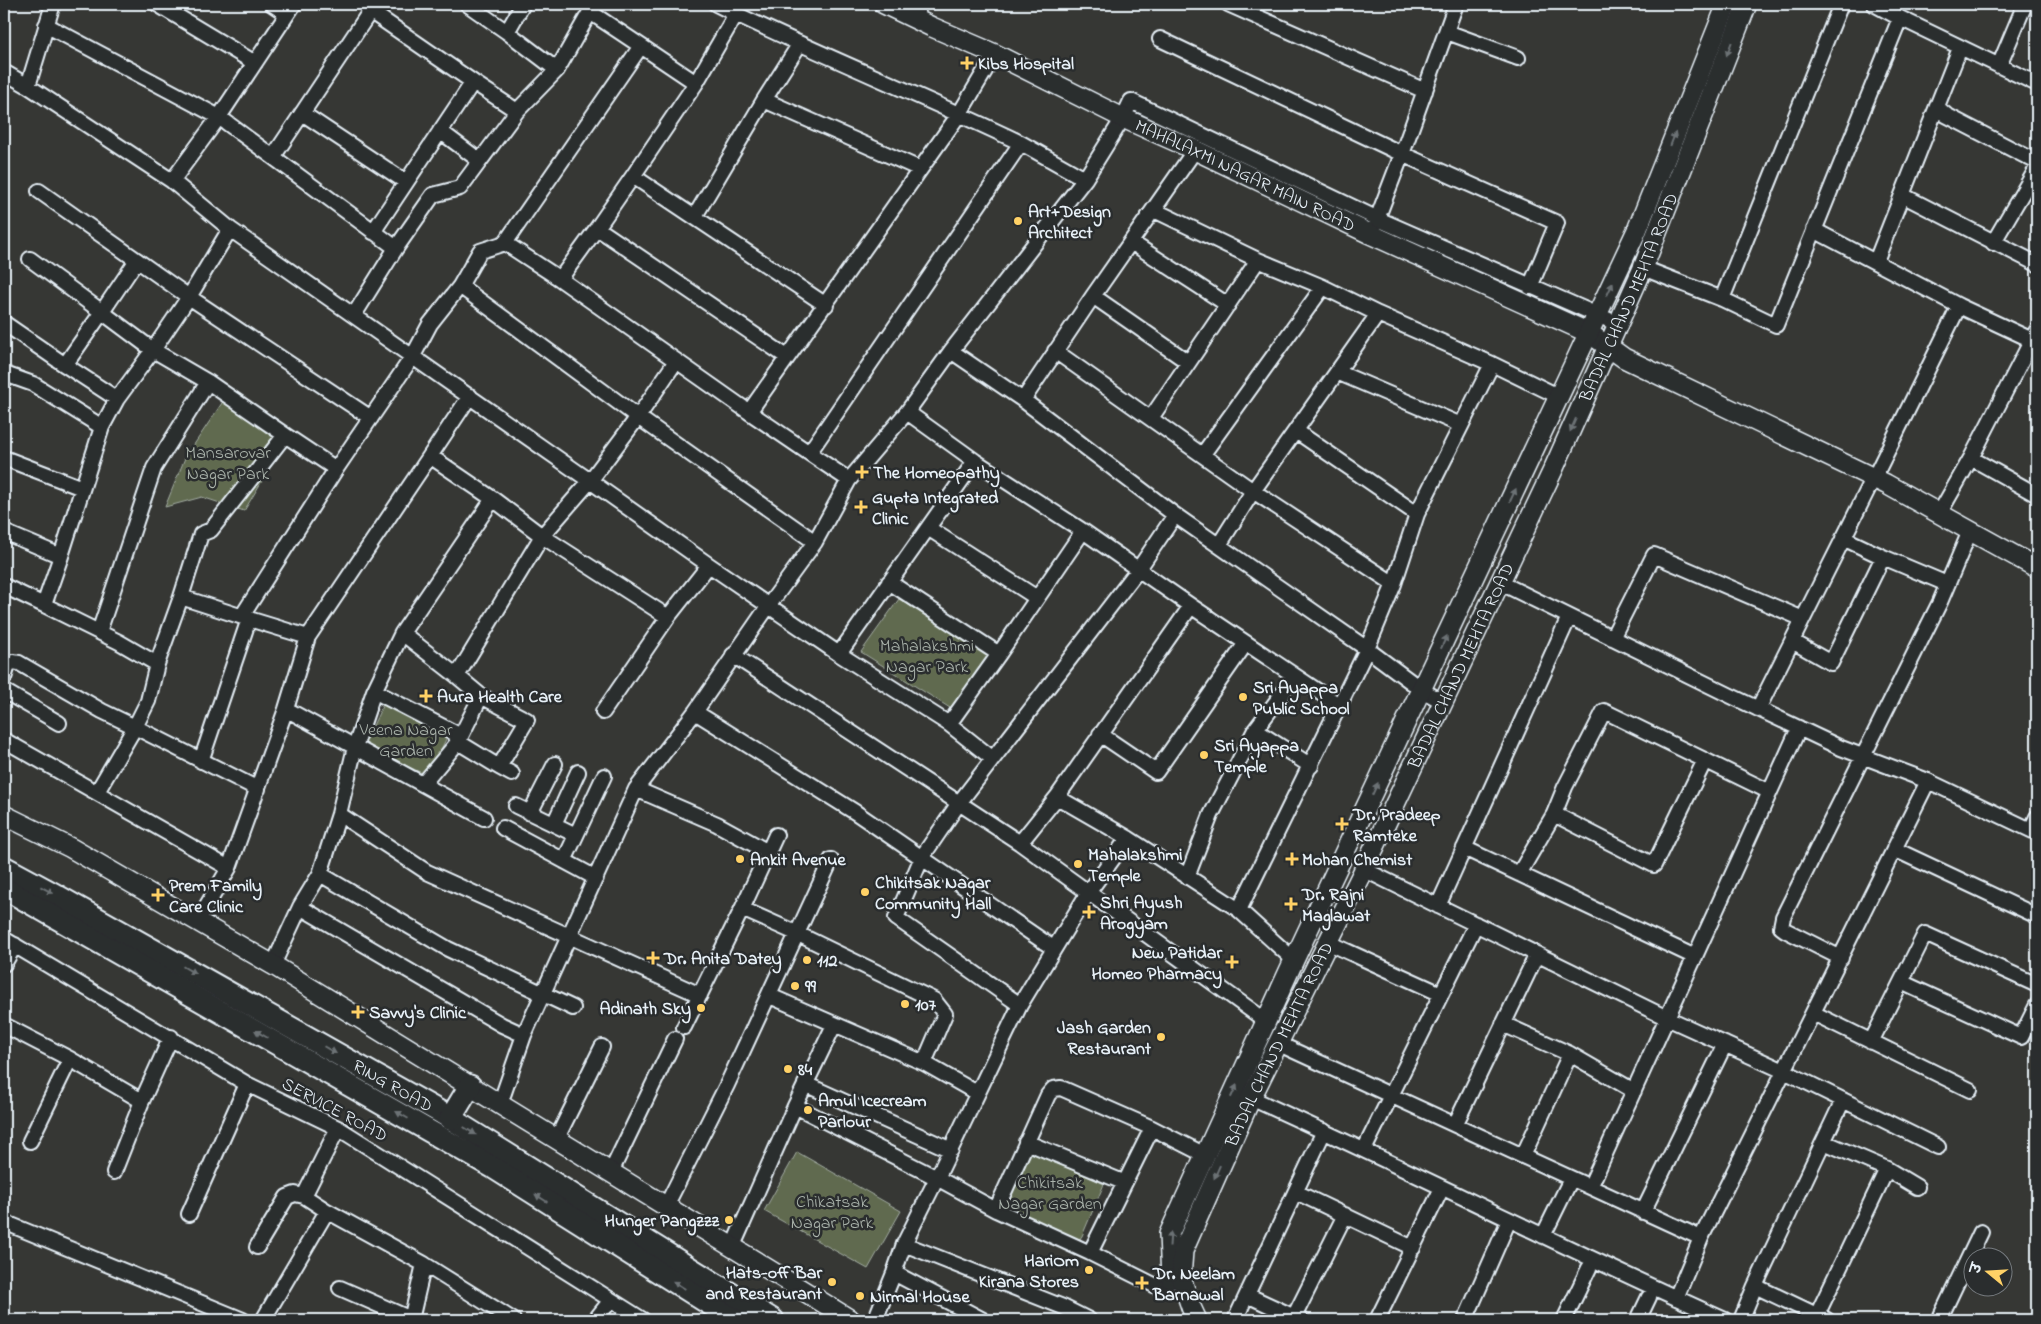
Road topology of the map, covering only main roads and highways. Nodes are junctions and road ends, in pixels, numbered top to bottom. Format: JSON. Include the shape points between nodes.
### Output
{"nodes":[{"id":1,"x":4,"y":867,"type":"edge"},
{"id":2,"x":4,"y":888,"type":"edge"},
{"id":3,"x":470,"y":1086,"type":"road end"},
{"id":4,"x":450,"y":1119,"type":"junction"},
{"id":5,"x":735,"y":1320,"type":"edge"},
{"id":6,"x":773,"y":1320,"type":"edge"}],
"edges":[{"from":1,"to":4,"type":"main road","name":"RING ROAD","one_way":true},
{"from":5,"to":2,"type":"main road","name":"RING ROAD","one_way":true,"via":[[494,1168]]},
{"from":3,"to":4,"type":"main road"},
{"from":4,"to":6,"type":"main road","name":"RING ROAD","one_way":true}]}
